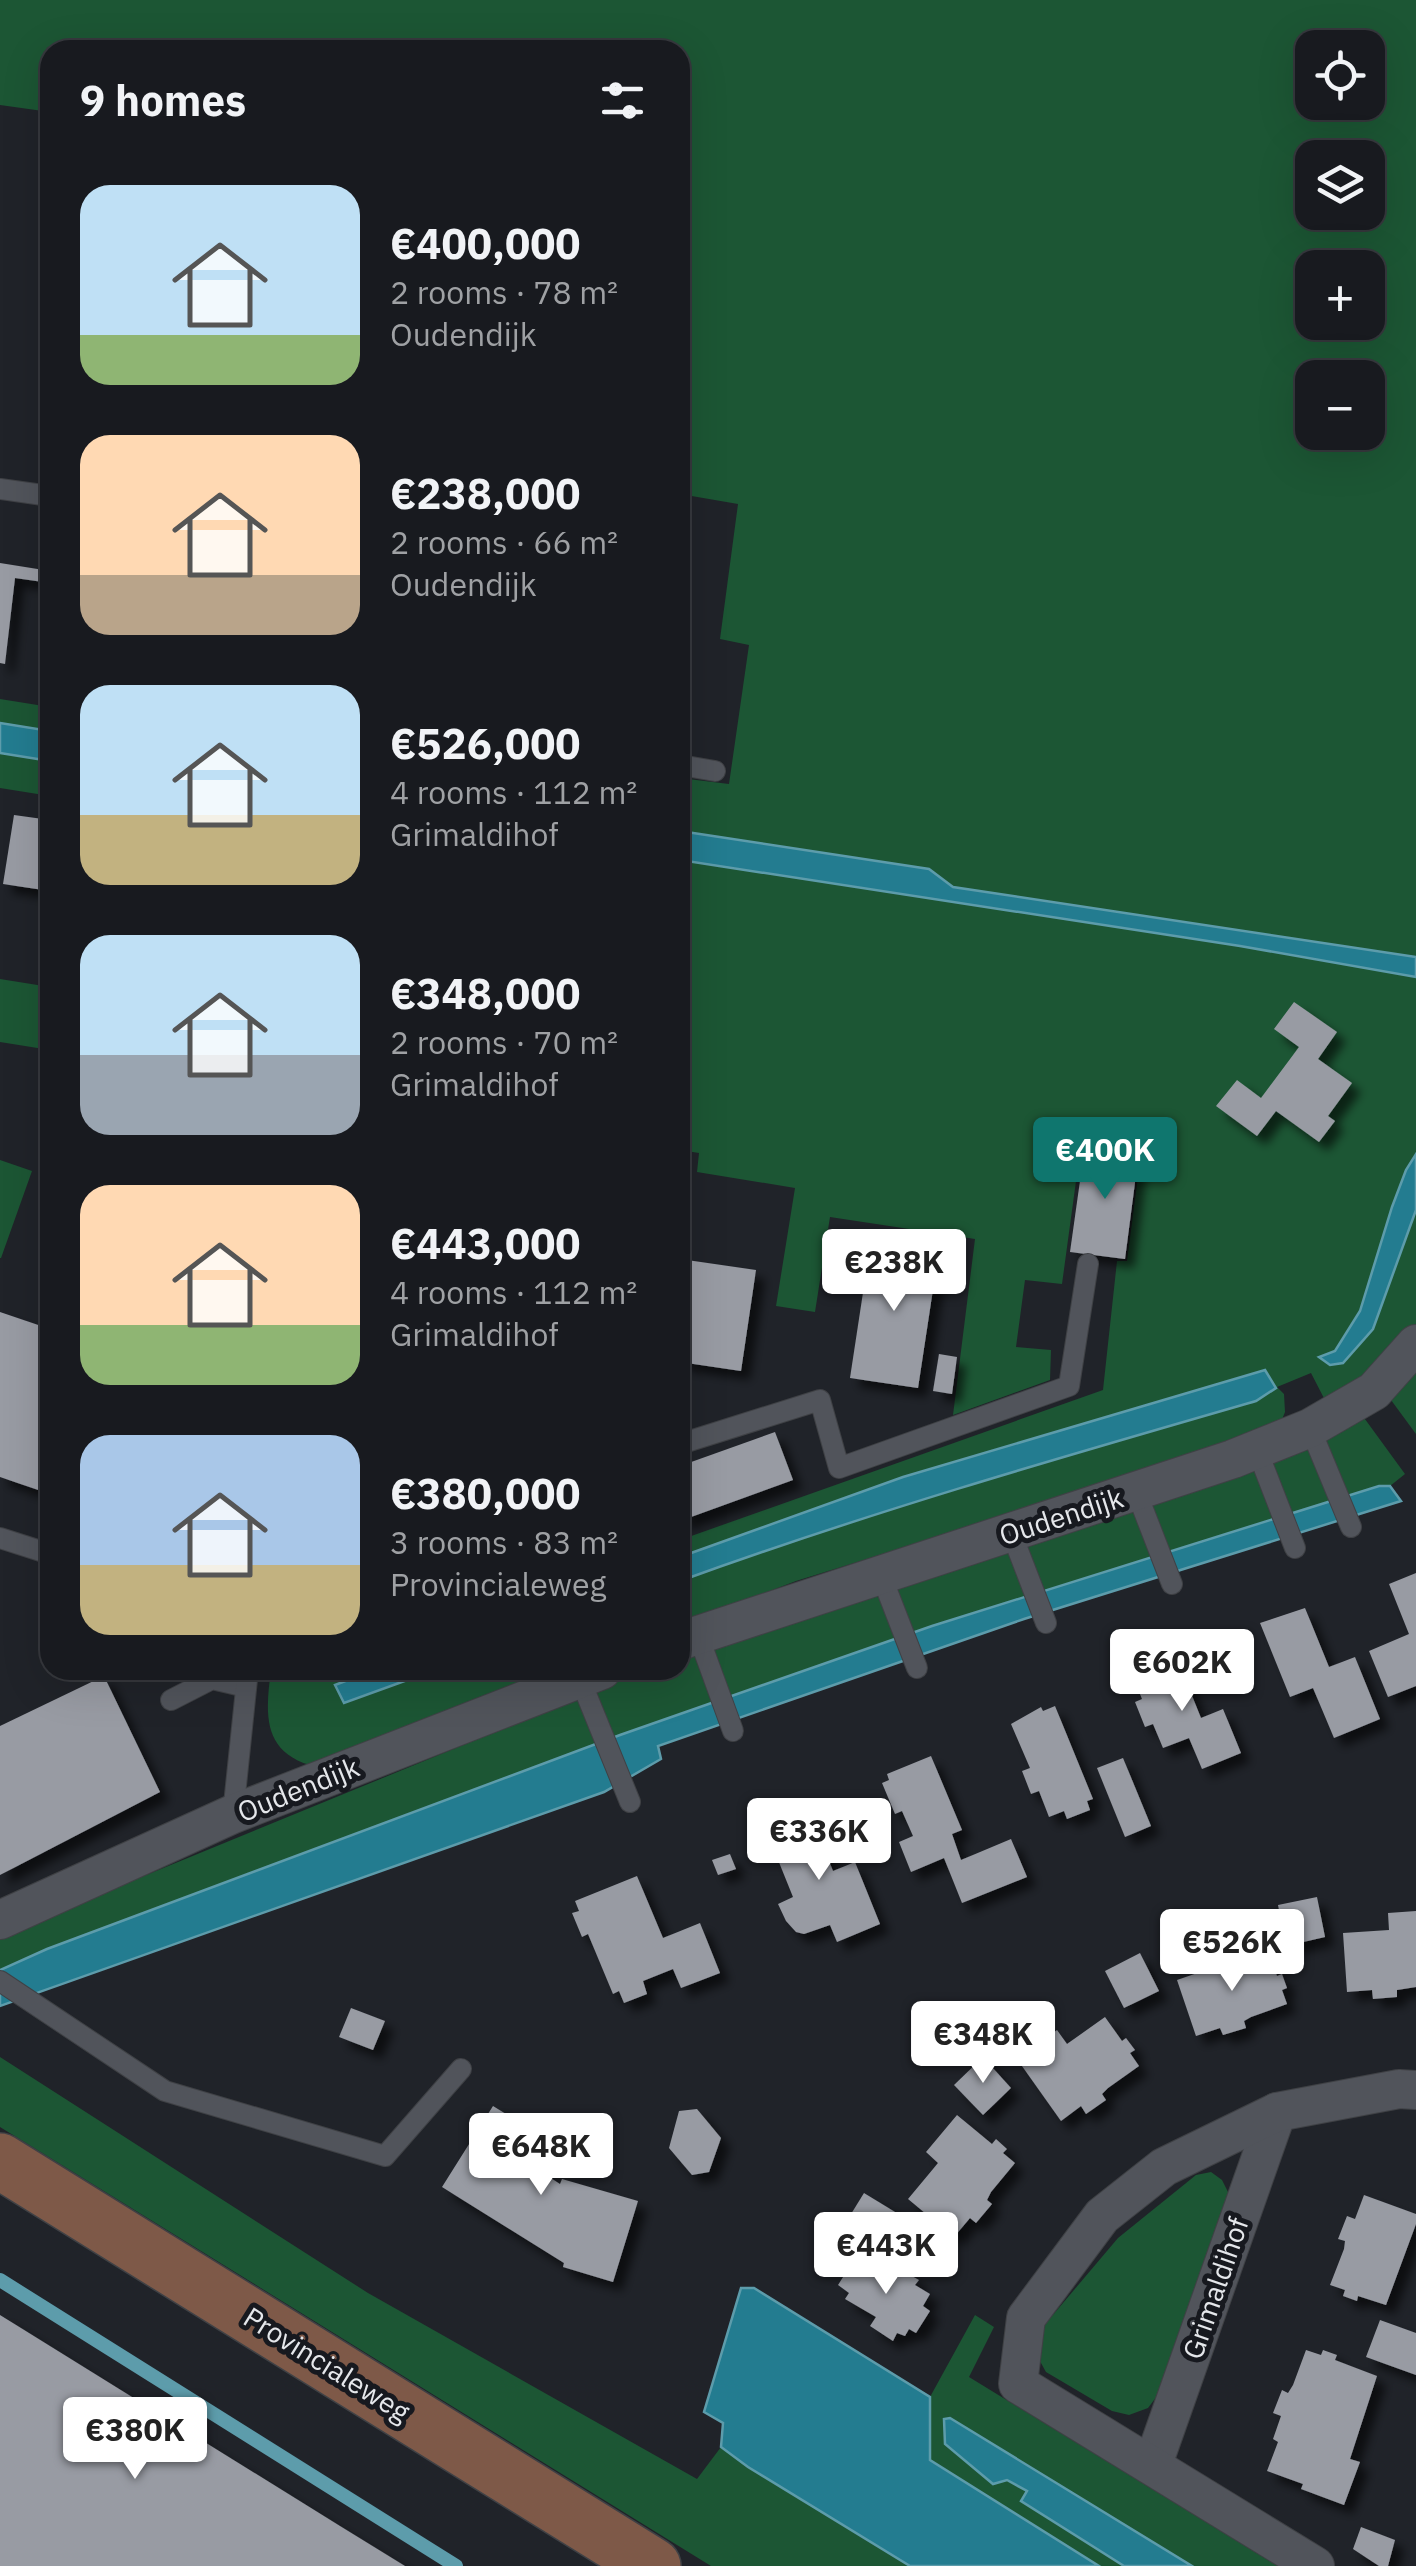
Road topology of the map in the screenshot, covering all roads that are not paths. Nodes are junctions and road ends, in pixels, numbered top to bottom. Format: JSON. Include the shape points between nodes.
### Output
{"nodes":[{"id":1,"x":0,"y":489,"type":"edge"},
{"id":2,"x":40,"y":495,"type":"edge"},
{"id":3,"x":690,"y":766,"type":"edge"},
{"id":4,"x":715,"y":770,"type":"dead end"},
{"id":5,"x":1088,"y":1264,"type":"dead end"},
{"id":6,"x":1416,"y":1344,"type":"edge"},
{"id":7,"x":1310,"y":1428,"type":"junction"},
{"id":8,"x":690,"y":1441,"type":"edge"},
{"id":9,"x":1257,"y":1450,"type":"junction"},
{"id":10,"x":1136,"y":1491,"type":"junction"},
{"id":11,"x":1351,"y":1527,"type":"dead end"},
{"id":12,"x":1012,"y":1532,"type":"junction"},
{"id":13,"x":0,"y":1538,"type":"edge"},
{"id":14,"x":1295,"y":1548,"type":"dead end"},
{"id":15,"x":40,"y":1551,"type":"edge"},
{"id":16,"x":881,"y":1575,"type":"junction"},
{"id":17,"x":1172,"y":1584,"type":"dead end"},
{"id":18,"x":1046,"y":1623,"type":"dead end"},
{"id":19,"x":690,"y":1638,"type":"edge"},
{"id":20,"x":690,"y":1640,"type":"edge"},
{"id":21,"x":917,"y":1668,"type":"dead end"},
{"id":22,"x":212,"y":1680,"type":"edge"},
{"id":23,"x":247,"y":1680,"type":"edge"},
{"id":24,"x":576,"y":1680,"type":"edge"},
{"id":25,"x":592,"y":1680,"type":"edge"},
{"id":26,"x":170,"y":1700,"type":"dead end"},
{"id":27,"x":733,"y":1731,"type":"dead end"},
{"id":28,"x":630,"y":1802,"type":"dead end"},
{"id":29,"x":233,"y":1814,"type":"junction"},
{"id":30,"x":0,"y":1920,"type":"edge"},
{"id":31,"x":0,"y":1980,"type":"edge"},
{"id":32,"x":461,"y":2069,"type":"dead end"},
{"id":33,"x":1416,"y":2090,"type":"edge"},
{"id":34,"x":1277,"y":2112,"type":"junction"},
{"id":35,"x":0,"y":2162,"type":"edge"},
{"id":36,"x":1153,"y":2464,"type":"junction"},
{"id":37,"x":653,"y":2566,"type":"edge"},
{"id":38,"x":1315,"y":2566,"type":"edge"}],
"edges":[{"from":1,"to":2,"type":"lane"},
{"from":3,"to":4,"type":"lane"},
{"from":5,"to":8,"type":"lane","via":[[1070,1386],[839,1468],[820,1400]]},
{"from":6,"to":7,"type":"street","name":"Oudendijk","via":[[1374,1392]]},
{"from":7,"to":9,"type":"street","name":"Oudendijk"},
{"from":7,"to":11,"type":"lane"},
{"from":9,"to":10,"type":"street","name":"Oudendijk"},
{"from":9,"to":14,"type":"lane"},
{"from":10,"to":12,"type":"street","name":"Oudendijk"},
{"from":10,"to":17,"type":"lane"},
{"from":12,"to":16,"type":"street","name":"Oudendijk"},
{"from":12,"to":18,"type":"lane"},
{"from":13,"to":15,"type":"lane"},
{"from":16,"to":19,"type":"street","name":"Oudendijk"},
{"from":16,"to":21,"type":"lane"},
{"from":20,"to":27,"type":"lane"},
{"from":22,"to":26,"type":"lane"},
{"from":23,"to":29,"type":"lane"},
{"from":24,"to":29,"type":"street","name":"Oudendijk"},
{"from":25,"to":28,"type":"lane","via":[[598,1724]]},
{"from":29,"to":30,"type":"street","name":"Oudendijk"},
{"from":31,"to":32,"type":"lane","via":[[165,2091],[385,2156]]},
{"from":33,"to":34,"type":"street"},
{"from":34,"to":36,"type":"street","name":"Grimaldihof"},
{"from":34,"to":36,"type":"street","via":[[1164,2167],[1102,2216],[1026,2318],[1018,2384]]},
{"from":35,"to":37,"type":"main road","name":"Provincialeweg"},
{"from":36,"to":38,"type":"street"}]}
